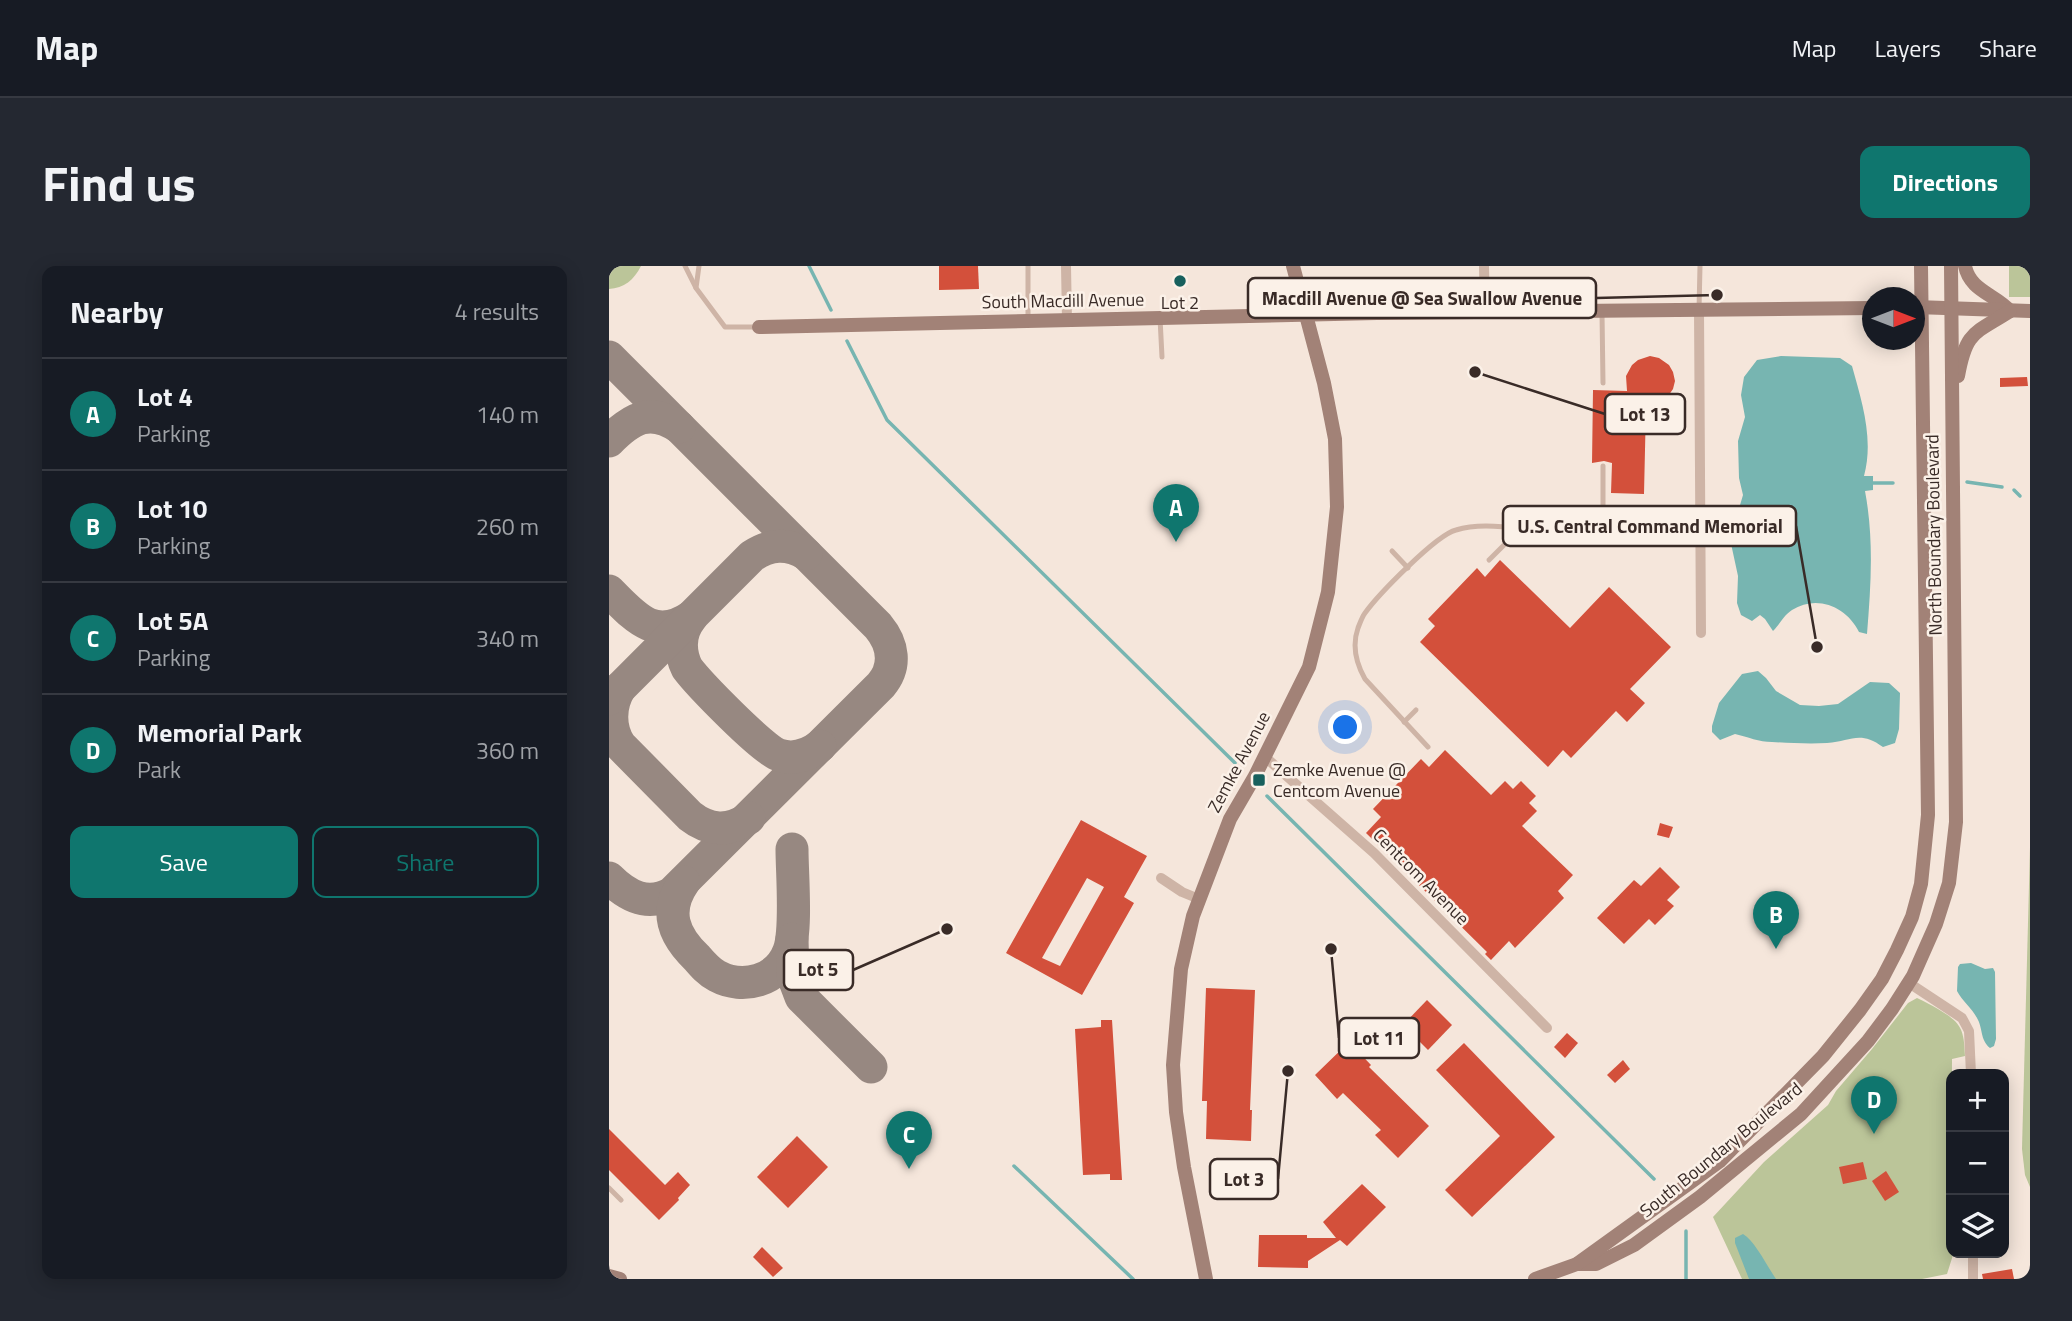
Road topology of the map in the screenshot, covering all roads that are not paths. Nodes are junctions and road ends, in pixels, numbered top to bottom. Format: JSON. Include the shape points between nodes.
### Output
{"nodes":[{"id":1,"x":685,"y":266,"type":"edge"},
{"id":2,"x":699,"y":266,"type":"edge"},
{"id":3,"x":1028,"y":266,"type":"edge"},
{"id":4,"x":1066,"y":266,"type":"edge"},
{"id":5,"x":1293,"y":266,"type":"edge"},
{"id":6,"x":1484,"y":266,"type":"edge"},
{"id":7,"x":1700,"y":266,"type":"edge"},
{"id":8,"x":1921,"y":266,"type":"edge"},
{"id":9,"x":1951,"y":266,"type":"edge"},
{"id":10,"x":1965,"y":266,"type":"edge"},
{"id":11,"x":1920,"y":287,"type":"edge"},
{"id":12,"x":696,"y":288,"type":"junction"},
{"id":13,"x":1925,"y":307,"type":"edge"},
{"id":14,"x":1862,"y":308,"type":"edge"},
{"id":15,"x":1951,"y":309,"type":"junction"},
{"id":16,"x":1602,"y":310,"type":"junction"},
{"id":17,"x":1699,"y":310,"type":"junction"},
{"id":18,"x":1485,"y":311,"type":"junction"},
{"id":19,"x":2010,"y":311,"type":"junction"},
{"id":20,"x":2029,"y":312,"type":"edge"},
{"id":21,"x":1308,"y":315,"type":"junction"},
{"id":22,"x":1160,"y":318,"type":"junction"},
{"id":23,"x":1067,"y":320,"type":"junction"},
{"id":24,"x":1028,"y":321,"type":"junction"},
{"id":25,"x":759,"y":327,"type":"joint"},
{"id":26,"x":1920,"y":350,"type":"edge"},
{"id":27,"x":1162,"y":357,"type":"dead end"},
{"id":28,"x":1603,"y":383,"type":"dead end"},
{"id":29,"x":1952,"y":408,"type":"junction"},
{"id":30,"x":1603,"y":466,"type":"dead end"},
{"id":31,"x":1603,"y":525,"type":"junction"},
{"id":32,"x":1700,"y":526,"type":"junction"},
{"id":33,"x":1520,"y":529,"type":"junction"},
{"id":34,"x":1392,"y":551,"type":"dead end"},
{"id":35,"x":1489,"y":560,"type":"dead end"},
{"id":36,"x":1408,"y":568,"type":"junction"},
{"id":37,"x":1701,"y":633,"type":"dead end"},
{"id":38,"x":1416,"y":709,"type":"dead end"},
{"id":39,"x":1404,"y":722,"type":"junction"},
{"id":40,"x":1428,"y":747,"type":"dead end"},
{"id":41,"x":1265,"y":756,"type":"junction"},
{"id":42,"x":1928,"y":782,"type":"joint"},
{"id":43,"x":1956,"y":804,"type":"joint"},
{"id":44,"x":1161,"y":878,"type":"dead end"},
{"id":45,"x":1199,"y":899,"type":"junction"},
{"id":46,"x":1909,"y":983,"type":"junction"},
{"id":47,"x":1547,"y":1028,"type":"dead end"},
{"id":48,"x":1971,"y":1069,"type":"edge"},
{"id":49,"x":609,"y":1188,"type":"edge"},
{"id":50,"x":621,"y":1200,"type":"dead end"},
{"id":51,"x":1973,"y":1258,"type":"edge"},
{"id":52,"x":1577,"y":1264,"type":"junction"},
{"id":53,"x":609,"y":1276,"type":"edge"},
{"id":54,"x":620,"y":1279,"type":"edge"},
{"id":55,"x":1206,"y":1279,"type":"edge"},
{"id":56,"x":1535,"y":1279,"type":"edge"},
{"id":57,"x":1973,"y":1279,"type":"edge"}],
"edges":[{"from":1,"to":12,"type":"lane"},
{"from":2,"to":12,"type":"lane"},
{"from":3,"to":24,"type":"lane"},
{"from":4,"to":23,"type":"street"},
{"from":5,"to":21,"type":"main road","name":"Zemke Avenue"},
{"from":6,"to":18,"type":"street"},
{"from":7,"to":17,"type":"lane"},
{"from":8,"to":11,"type":"main road","name":"North Boundary Boulevard"},
{"from":9,"to":15,"type":"main road","name":"North Boundary Boulevard"},
{"from":10,"to":19,"type":"main road","via":[[1966,275],[1983,293],[2000,299]]},
{"from":12,"to":25,"type":"lane","via":[[725,327]]},
{"from":13,"to":15,"type":"main road"},
{"from":14,"to":17,"type":"main road","name":"South Macdill Avenue"},
{"from":15,"to":19,"type":"main road"},
{"from":15,"to":29,"type":"main road","name":"North Boundary Boulevard"},
{"from":16,"to":17,"type":"main road","name":"South Macdill Avenue"},
{"from":16,"to":18,"type":"main road","name":"South Macdill Avenue"},
{"from":16,"to":28,"type":"lane"},
{"from":17,"to":32,"type":"street"},
{"from":18,"to":21,"type":"main road","name":"South Macdill Avenue"},
{"from":19,"to":20,"type":"main road"},
{"from":19,"to":29,"type":"main road","via":[[1972,335],[1963,351]]},
{"from":21,"to":22,"type":"main road","name":"South Macdill Avenue"},
{"from":21,"to":41,"type":"main road","name":"Zemke Avenue","via":[[1335,439],[1337,507],[1328,592],[1309,667]]},
{"from":22,"to":23,"type":"main road","name":"South Macdill Avenue"},
{"from":22,"to":27,"type":"lane"},
{"from":23,"to":24,"type":"main road","name":"South Macdill Avenue"},
{"from":24,"to":25,"type":"main road","name":"South Macdill Avenue"},
{"from":26,"to":42,"type":"main road","name":"North Boundary Boulevard"},
{"from":29,"to":43,"type":"main road","name":"North Boundary Boulevard"},
{"from":30,"to":31,"type":"lane"},
{"from":31,"to":32,"type":"lane"},
{"from":31,"to":33,"type":"lane"},
{"from":32,"to":37,"type":"street"},
{"from":33,"to":35,"type":"lane"},
{"from":33,"to":36,"type":"lane","via":[[1455,530]]},
{"from":34,"to":36,"type":"lane"},
{"from":36,"to":39,"type":"lane","via":[[1366,612],[1355,646],[1365,679]]},
{"from":38,"to":39,"type":"lane"},
{"from":39,"to":40,"type":"lane"},
{"from":41,"to":45,"type":"main road","name":"Zemke Avenue","via":[[1230,819]]},
{"from":41,"to":47,"type":"street","name":"Centcom Avenue","via":[[1374,853]]},
{"from":42,"to":52,"type":"main road","name":"South Boundary Boulevard","via":[[1926,846],[1912,917],[1887,969],[1860,1010],[1823,1056],[1720,1161]]},
{"from":43,"to":46,"type":"main road","name":"South Boundary Boulevard","via":[[1949,883],[1933,933]]},
{"from":44,"to":45,"type":"street"},
{"from":45,"to":55,"type":"main road","name":"Zemke Avenue","via":[[1181,970],[1173,1065],[1184,1167]]},
{"from":46,"to":48,"type":"street","via":[[1962,1018],[1969,1031]]},
{"from":46,"to":52,"type":"main road","name":"South Boundary Boulevard","via":[[1868,1041],[1801,1114],[1634,1245],[1596,1264]]},
{"from":49,"to":50,"type":"lane"},
{"from":51,"to":57,"type":"street"},
{"from":52,"to":56,"type":"main road","name":"South Boundary Boulevard"},
{"from":53,"to":54,"type":"main road"}]}
